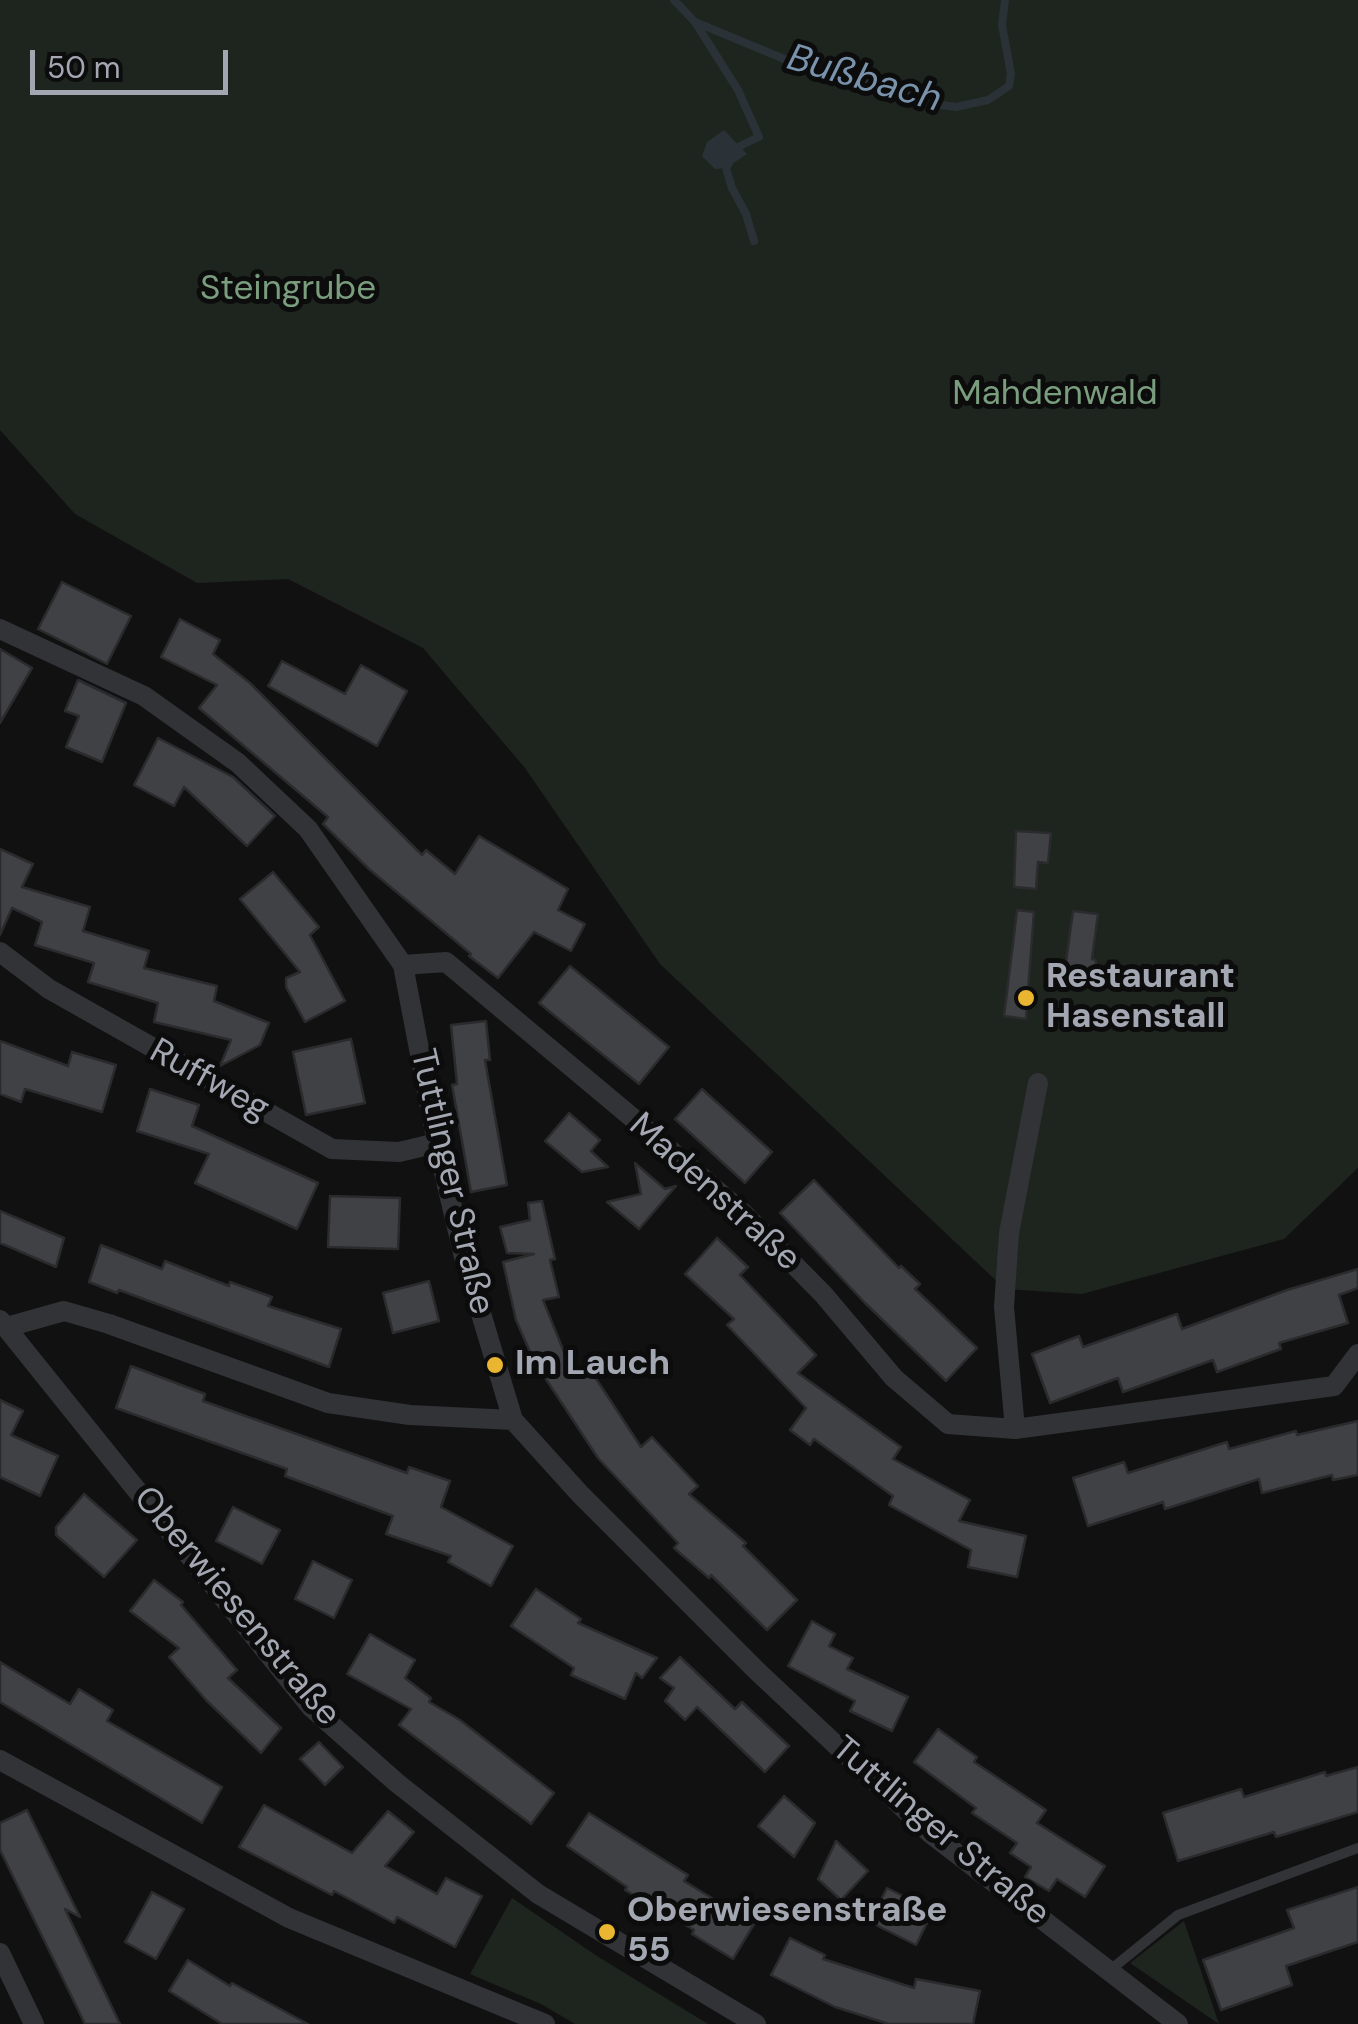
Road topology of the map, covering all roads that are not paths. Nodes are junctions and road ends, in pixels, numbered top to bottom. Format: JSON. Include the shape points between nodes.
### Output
{"nodes":[{"id":1,"x":0,"y":629,"type":"edge"},
{"id":2,"x":0,"y":952,"type":"edge"},
{"id":3,"x":403,"y":966,"type":"junction"},
{"id":4,"x":1038,"y":1084,"type":"dead end"},
{"id":5,"x":437,"y":1144,"type":"junction"},
{"id":6,"x":4,"y":1324,"type":"edge"},
{"id":7,"x":1358,"y":1354,"type":"edge"},
{"id":8,"x":1358,"y":1384,"type":"edge"},
{"id":9,"x":1334,"y":1386,"type":"junction"},
{"id":10,"x":513,"y":1420,"type":"junction"},
{"id":11,"x":1015,"y":1428,"type":"junction"},
{"id":12,"x":0,"y":1760,"type":"edge"},
{"id":13,"x":1358,"y":1848,"type":"edge"},
{"id":14,"x":0,"y":1953,"type":"edge"},
{"id":15,"x":1108,"y":1972,"type":"junction"},
{"id":16,"x":34,"y":2024,"type":"edge"},
{"id":17,"x":544,"y":2024,"type":"edge"},
{"id":18,"x":756,"y":2024,"type":"edge"},
{"id":19,"x":1178,"y":2024,"type":"edge"}],
"edges":[{"from":1,"to":3,"type":"street","name":"Tuttlinger Straße","via":[[144,696],[238,763],[308,829]]},
{"from":2,"to":5,"type":"street","name":"Ruffweg","via":[[65,998],[332,1149],[399,1152]]},
{"from":3,"to":5,"type":"street","name":"Tuttlinger Straße"},
{"from":3,"to":11,"type":"street","name":"Madenstraße","via":[[446,962],[626,1112],[743,1213],[894,1378],[948,1424]]},
{"from":4,"to":11,"type":"street","via":[[1009,1233],[1004,1308]]},
{"from":5,"to":10,"type":"street","name":"Tuttlinger Straße"},
{"from":6,"to":10,"type":"street","via":[[64,1311],[328,1403]]},
{"from":6,"to":18,"type":"street","name":"Oberwiesenstraße","via":[[311,1706],[396,1783],[538,1894]]},
{"from":7,"to":9,"type":"street"},
{"from":8,"to":9,"type":"street","name":"Madenstraße"},
{"from":9,"to":11,"type":"street","name":"Madenstraße"},
{"from":10,"to":15,"type":"street","name":"Tuttlinger Straße","via":[[730,1645],[930,1834]]},
{"from":12,"to":17,"type":"street","via":[[289,1918]]},
{"from":13,"to":15,"type":"lane","via":[[1178,1914]]},
{"from":14,"to":16,"type":"street"},
{"from":15,"to":19,"type":"street","name":"Tuttlinger Straße"}]}
